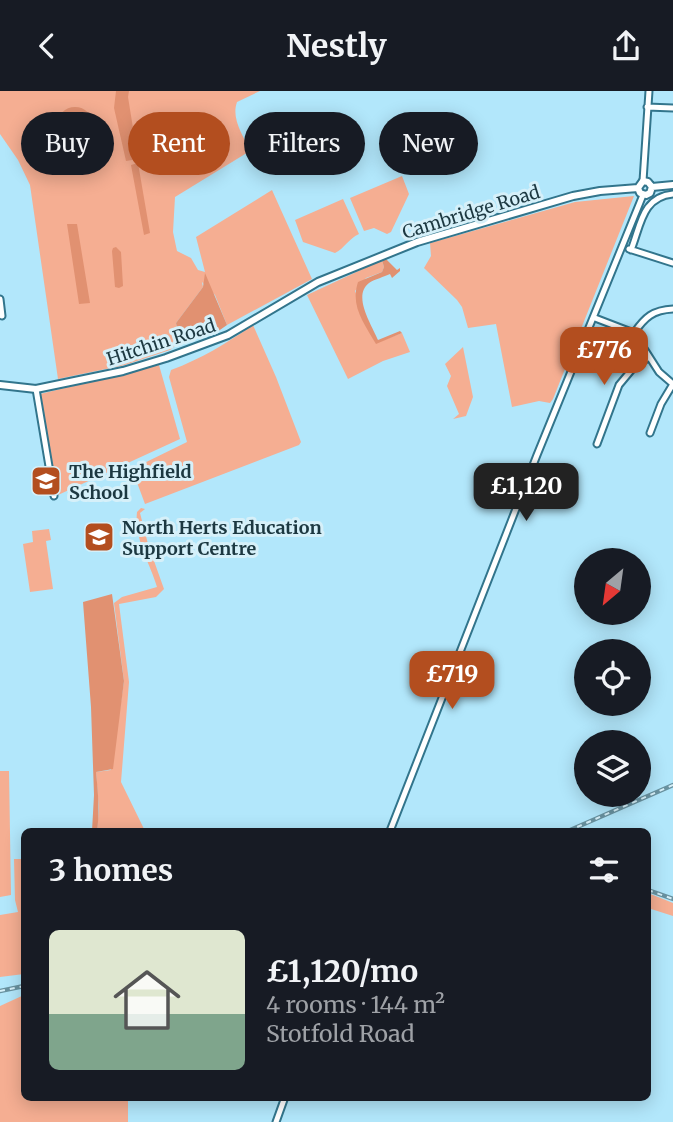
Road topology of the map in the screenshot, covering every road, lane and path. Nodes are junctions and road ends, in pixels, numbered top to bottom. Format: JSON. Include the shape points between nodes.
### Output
{"nodes":[{"id":1,"x":649,"y":91,"type":"edge"},
{"id":2,"x":648,"y":107,"type":"junction"},
{"id":3,"x":673,"y":108,"type":"edge"},
{"id":4,"x":643,"y":181,"type":"junction"},
{"id":5,"x":673,"y":185,"type":"edge"},
{"id":6,"x":652,"y":187,"type":"junction"},
{"id":7,"x":640,"y":192,"type":"junction"},
{"id":8,"x":673,"y":194,"type":"edge"},
{"id":9,"x":623,"y":248,"type":"junction"},
{"id":10,"x":631,"y":250,"type":"junction"},
{"id":11,"x":673,"y":263,"type":"edge"},
{"id":12,"x":318,"y":282,"type":"joint"},
{"id":13,"x":0,"y":299,"type":"edge"},
{"id":14,"x":0,"y":305,"type":"edge"},
{"id":15,"x":8,"y":306,"type":"dead end"},
{"id":16,"x":673,"y":309,"type":"edge"},
{"id":17,"x":2,"y":316,"type":"dead end"},
{"id":18,"x":594,"y":317,"type":"junction"},
{"id":19,"x":634,"y":333,"type":"junction"},
{"id":20,"x":648,"y":358,"type":"junction"},
{"id":21,"x":673,"y":384,"type":"edge"},
{"id":22,"x":0,"y":385,"type":"edge"},
{"id":23,"x":36,"y":389,"type":"junction"},
{"id":24,"x":650,"y":433,"type":"dead end"},
{"id":25,"x":597,"y":444,"type":"dead end"},
{"id":26,"x":54,"y":496,"type":"dead end"},
{"id":27,"x":391,"y":828,"type":"edge"},
{"id":28,"x":284,"y":1101,"type":"edge"},
{"id":29,"x":276,"y":1122,"type":"edge"}],
"edges":[{"from":1,"to":2,"type":"street"},
{"from":2,"to":3,"type":"street"},
{"from":2,"to":4,"type":"street"},
{"from":4,"to":6,"type":"main road"},
{"from":4,"to":7,"type":"main road"},
{"from":5,"to":6,"type":"main road"},
{"from":6,"to":7,"type":"main road","via":[[649,194]]},
{"from":7,"to":9,"type":"street"},
{"from":7,"to":12,"type":"main road","name":"Cambridge Road","via":[[573,195],[417,242]]},
{"from":8,"to":10,"type":"street","via":[[652,201]]},
{"from":9,"to":10,"type":"street"},
{"from":9,"to":18,"type":"street"},
{"from":10,"to":11,"type":"street"},
{"from":12,"to":23,"type":"main road","name":"Hitchin Road","via":[[203,345],[123,371]]},
{"from":13,"to":14,"type":"street"},
{"from":14,"to":15,"type":"street"},
{"from":14,"to":17,"type":"street"},
{"from":16,"to":19,"type":"street","via":[[648,315]]},
{"from":18,"to":19,"type":"street"},
{"from":18,"to":27,"type":"street"},
{"from":19,"to":20,"type":"street"},
{"from":20,"to":21,"type":"street"},
{"from":20,"to":25,"type":"street","via":[[619,385]]},
{"from":21,"to":24,"type":"street"},
{"from":22,"to":23,"type":"main road","name":"Hitchin Road"},
{"from":23,"to":26,"type":"street"},
{"from":28,"to":29,"type":"street"}]}
